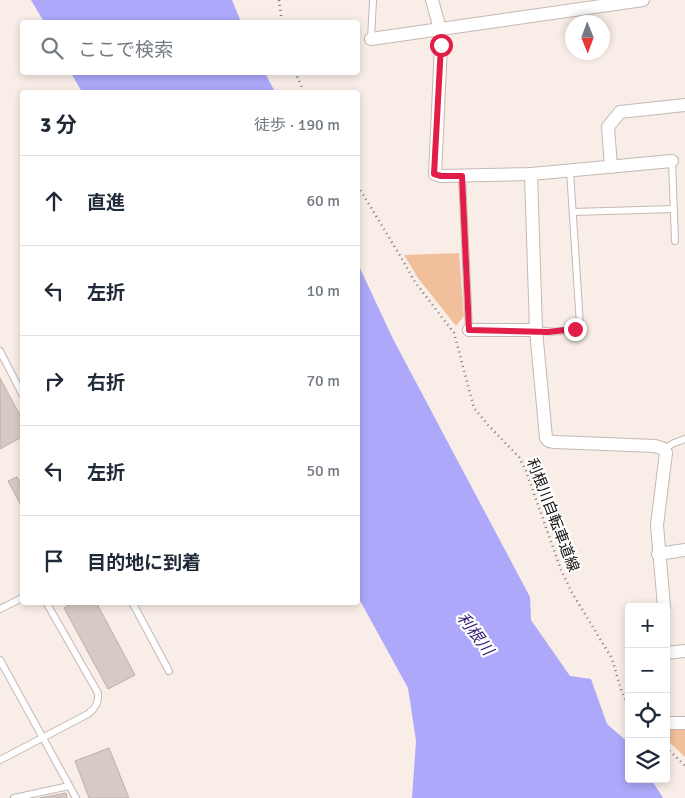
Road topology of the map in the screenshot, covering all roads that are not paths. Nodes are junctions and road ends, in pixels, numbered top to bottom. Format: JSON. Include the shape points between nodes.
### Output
{"nodes":[{"id":1,"x":373,"y":0,"type":"edge"},
{"id":2,"x":432,"y":0,"type":"edge"},
{"id":3,"x":643,"y":0,"type":"edge"},
{"id":4,"x":440,"y":29,"type":"junction"},
{"id":5,"x":372,"y":38,"type":"joint"},
{"id":6,"x":685,"y":105,"type":"edge"},
{"id":7,"x":672,"y":162,"type":"joint"},
{"id":8,"x":611,"y":167,"type":"junction"},
{"id":9,"x":570,"y":171,"type":"junction"},
{"id":10,"x":531,"y":174,"type":"junction"},
{"id":11,"x":462,"y":176,"type":"junction"},
{"id":12,"x":674,"y":209,"type":"junction"},
{"id":13,"x":573,"y":212,"type":"junction"},
{"id":14,"x":675,"y":241,"type":"dead end"},
{"id":15,"x":469,"y":330,"type":"joint"},
{"id":16,"x":536,"y":330,"type":"junction"},
{"id":17,"x":0,"y":351,"type":"edge"},
{"id":18,"x":20,"y":390,"type":"edge"},
{"id":19,"x":685,"y":439,"type":"edge"},
{"id":20,"x":664,"y":449,"type":"junction"},
{"id":21,"x":685,"y":550,"type":"edge"},
{"id":22,"x":658,"y":554,"type":"junction"},
{"id":23,"x":20,"y":599,"type":"edge"},
{"id":24,"x":664,"y":603,"type":"edge"},
{"id":25,"x":48,"y":605,"type":"edge"},
{"id":26,"x":134,"y":605,"type":"edge"},
{"id":27,"x":0,"y":608,"type":"edge"},
{"id":28,"x":685,"y":651,"type":"edge"},
{"id":29,"x":670,"y":653,"type":"edge"},
{"id":30,"x":0,"y":660,"type":"edge"},
{"id":31,"x":169,"y":671,"type":"dead end"},
{"id":32,"x":670,"y":723,"type":"edge"},
{"id":33,"x":685,"y":723,"type":"edge"},
{"id":34,"x":42,"y":738,"type":"junction"},
{"id":35,"x":0,"y":760,"type":"edge"},
{"id":36,"x":69,"y":786,"type":"junction"},
{"id":37,"x":14,"y":798,"type":"edge"},
{"id":38,"x":76,"y":798,"type":"edge"}],
"edges":[{"from":1,"to":5,"type":"lane"},
{"from":2,"to":4,"type":"street"},
{"from":3,"to":4,"type":"street"},
{"from":4,"to":5,"type":"street"},
{"from":4,"to":11,"type":"street","via":[[434,174]]},
{"from":6,"to":8,"type":"street","via":[[620,112],[608,127]]},
{"from":7,"to":8,"type":"street"},
{"from":7,"to":12,"type":"lane"},
{"from":8,"to":9,"type":"street"},
{"from":9,"to":10,"type":"street"},
{"from":9,"to":13,"type":"lane"},
{"from":10,"to":11,"type":"street"},
{"from":10,"to":16,"type":"street"},
{"from":11,"to":15,"type":"lane"},
{"from":12,"to":13,"type":"lane"},
{"from":12,"to":14,"type":"lane"},
{"from":13,"to":16,"type":"lane","via":[[580,325],[575,329]]},
{"from":15,"to":16,"type":"street"},
{"from":16,"to":20,"type":"street","via":[[546,438],[549,441]]},
{"from":17,"to":18,"type":"lane"},
{"from":19,"to":20,"type":"lane"},
{"from":20,"to":22,"type":"street","via":[[657,517]]},
{"from":21,"to":22,"type":"street"},
{"from":22,"to":24,"type":"street"},
{"from":23,"to":27,"type":"lane"},
{"from":25,"to":34,"type":"lane","via":[[99,699],[88,714]]},
{"from":26,"to":31,"type":"lane"},
{"from":28,"to":29,"type":"street"},
{"from":30,"to":34,"type":"lane"},
{"from":32,"to":33,"type":"street"},
{"from":34,"to":35,"type":"lane"},
{"from":34,"to":36,"type":"lane"},
{"from":36,"to":37,"type":"lane"},
{"from":36,"to":38,"type":"lane"}]}
